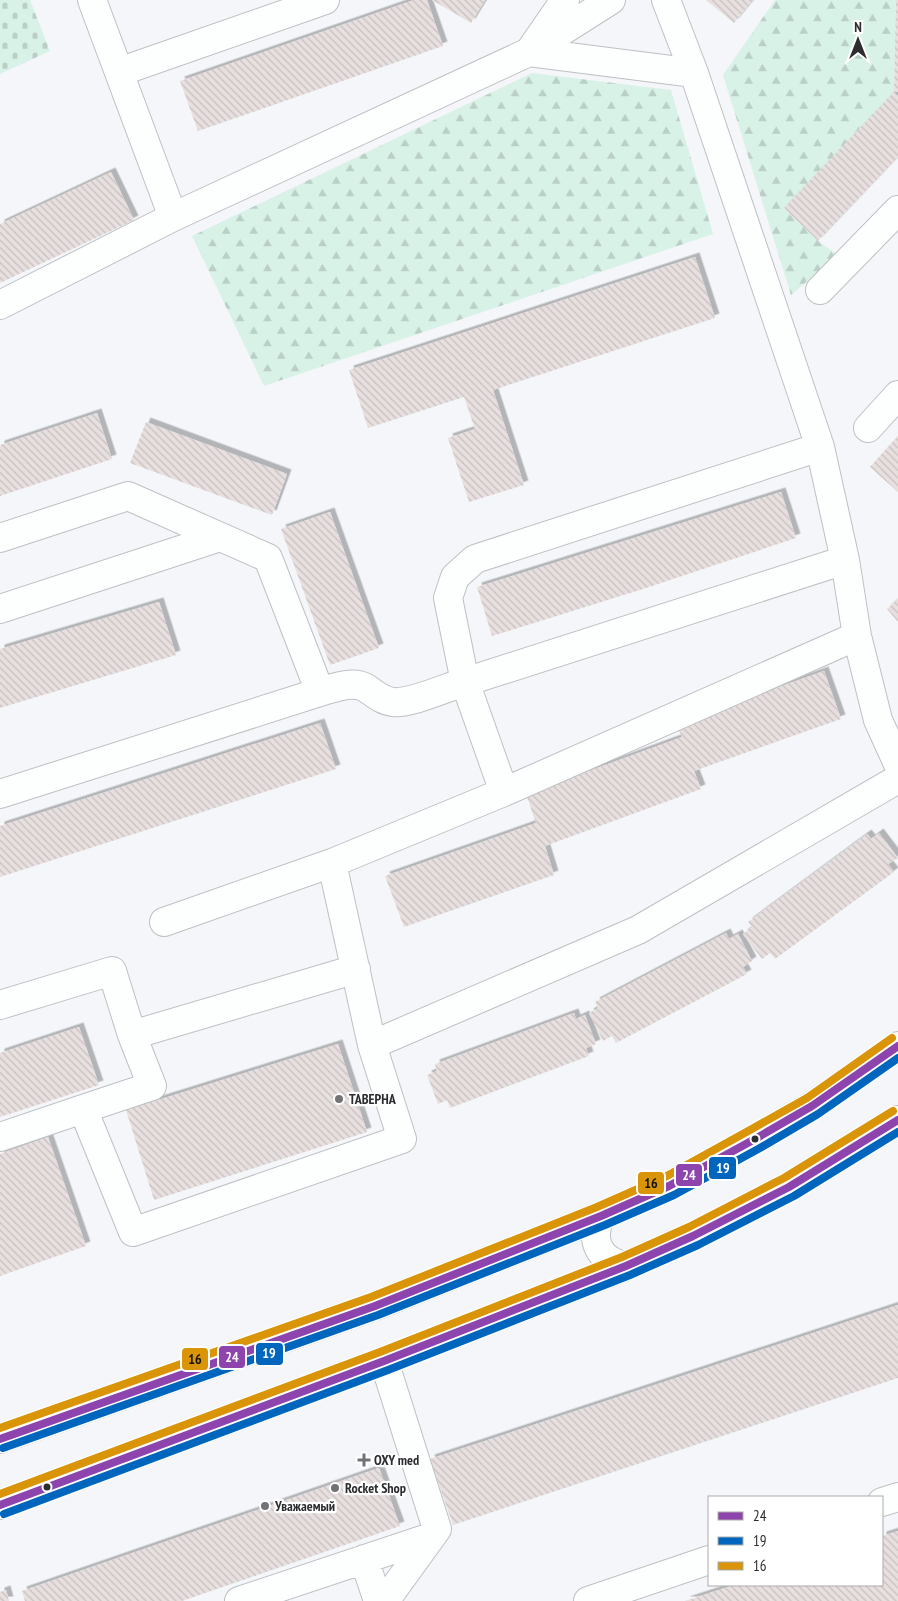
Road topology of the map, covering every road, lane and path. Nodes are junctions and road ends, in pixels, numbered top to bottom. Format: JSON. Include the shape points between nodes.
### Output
{"nodes":[{"id":1,"x":92,"y":0,"type":"edge"},
{"id":2,"x":325,"y":0,"type":"edge"},
{"id":3,"x":565,"y":0,"type":"edge"},
{"id":4,"x":611,"y":0,"type":"edge"},
{"id":5,"x":666,"y":0,"type":"edge"},
{"id":6,"x":529,"y":52,"type":"junction"},
{"id":7,"x":119,"y":72,"type":"junction"},
{"id":8,"x":694,"y":72,"type":"junction"},
{"id":9,"x":898,"y":210,"type":"edge"},
{"id":10,"x":173,"y":218,"type":"junction"},
{"id":11,"x":820,"y":290,"type":"dead end"},
{"id":12,"x":0,"y":304,"type":"edge"},
{"id":13,"x":898,"y":395,"type":"edge"},
{"id":14,"x":868,"y":428,"type":"dead end"},
{"id":15,"x":820,"y":447,"type":"junction"},
{"id":16,"x":220,"y":537,"type":"junction"},
{"id":17,"x":0,"y":538,"type":"edge"},
{"id":18,"x":845,"y":560,"type":"junction"},
{"id":19,"x":0,"y":609,"type":"edge"},
{"id":20,"x":857,"y":636,"type":"junction"},
{"id":21,"x":465,"y":682,"type":"junction"},
{"id":22,"x":320,"y":692,"type":"junction"},
{"id":23,"x":891,"y":724,"type":"edge"},
{"id":24,"x":898,"y":764,"type":"edge"},
{"id":25,"x":898,"y":780,"type":"edge"},
{"id":26,"x":504,"y":792,"type":"junction"},
{"id":27,"x":0,"y":794,"type":"edge"},
{"id":28,"x":332,"y":862,"type":"junction"},
{"id":29,"x":164,"y":922,"type":"dead end"},
{"id":30,"x":356,"y":969,"type":"junction"},
{"id":31,"x":0,"y":1005,"type":"edge"},
{"id":32,"x":132,"y":1035,"type":"junction"},
{"id":33,"x":372,"y":1046,"type":"junction"},
{"id":34,"x":898,"y":1046,"type":"edge"},
{"id":35,"x":82,"y":1109,"type":"junction"},
{"id":36,"x":898,"y":1120,"type":"edge"},
{"id":37,"x":0,"y":1137,"type":"edge"},
{"id":38,"x":601,"y":1216,"type":"junction"},
{"id":39,"x":626,"y":1266,"type":"junction"},
{"id":40,"x":384,"y":1361,"type":"junction"},
{"id":41,"x":0,"y":1439,"type":"edge"},
{"id":42,"x":898,"y":1497,"type":"edge"},
{"id":43,"x":883,"y":1502,"type":"edge"},
{"id":44,"x":0,"y":1505,"type":"edge"},
{"id":45,"x":432,"y":1536,"type":"junction"},
{"id":46,"x":364,"y":1559,"type":"junction"},
{"id":47,"x":708,"y":1560,"type":"edge"},
{"id":48,"x":239,"y":1601,"type":"edge"},
{"id":49,"x":378,"y":1601,"type":"edge"},
{"id":50,"x":385,"y":1601,"type":"edge"},
{"id":51,"x":588,"y":1601,"type":"edge"}],
"edges":[{"from":1,"to":7,"type":"main road"},
{"from":2,"to":7,"type":"main road"},
{"from":3,"to":6,"type":"main road"},
{"from":4,"to":6,"type":"main road"},
{"from":5,"to":8,"type":"main road"},
{"from":6,"to":8,"type":"main road"},
{"from":6,"to":10,"type":"main road"},
{"from":7,"to":10,"type":"main road"},
{"from":8,"to":15,"type":"main road"},
{"from":9,"to":11,"type":"main road"},
{"from":10,"to":12,"type":"main road"},
{"from":13,"to":14,"type":"main road"},
{"from":15,"to":18,"type":"main road"},
{"from":15,"to":21,"type":"main road","via":[[475,559],[455,577],[448,598]]},
{"from":16,"to":17,"type":"main road","via":[[128,496]]},
{"from":16,"to":19,"type":"main road"},
{"from":16,"to":22,"type":"main road","via":[[268,558]]},
{"from":18,"to":20,"type":"main road"},
{"from":18,"to":21,"type":"main road"},
{"from":20,"to":23,"type":"main road","via":[[878,720]]},
{"from":20,"to":26,"type":"main road"},
{"from":21,"to":22,"type":"main road","via":[[410,700],[393,702],[378,697],[364,686],[349,684]]},
{"from":21,"to":26,"type":"main road"},
{"from":22,"to":27,"type":"main road"},
{"from":23,"to":24,"type":"main road"},
{"from":25,"to":33,"type":"main road","via":[[638,930]]},
{"from":26,"to":28,"type":"main road"},
{"from":28,"to":29,"type":"main road"},
{"from":28,"to":30,"type":"main road"},
{"from":30,"to":32,"type":"main road"},
{"from":30,"to":33,"type":"main road"},
{"from":31,"to":32,"type":"main road","via":[[112,971]]},
{"from":32,"to":35,"type":"main road","via":[[152,1086]]},
{"from":33,"to":35,"type":"main road","via":[[402,1139],[133,1232]]},
{"from":34,"to":38,"type":"main road","via":[[812,1106],[755,1139],[669,1186]]},
{"from":35,"to":37,"type":"main road"},
{"from":36,"to":39,"type":"main road","via":[[789,1187]]},
{"from":38,"to":39,"type":"main road","via":[[595,1232],[599,1248],[610,1261]]},
{"from":38,"to":41,"type":"main road","via":[[374,1306]]},
{"from":39,"to":40,"type":"main road"},
{"from":40,"to":44,"type":"main road"},
{"from":40,"to":45,"type":"main road","via":[[437,1529]]},
{"from":42,"to":43,"type":"main road"},
{"from":45,"to":46,"type":"main road"},
{"from":45,"to":50,"type":"main road"},
{"from":46,"to":48,"type":"main road"},
{"from":46,"to":49,"type":"main road"},
{"from":47,"to":51,"type":"main road"}]}
